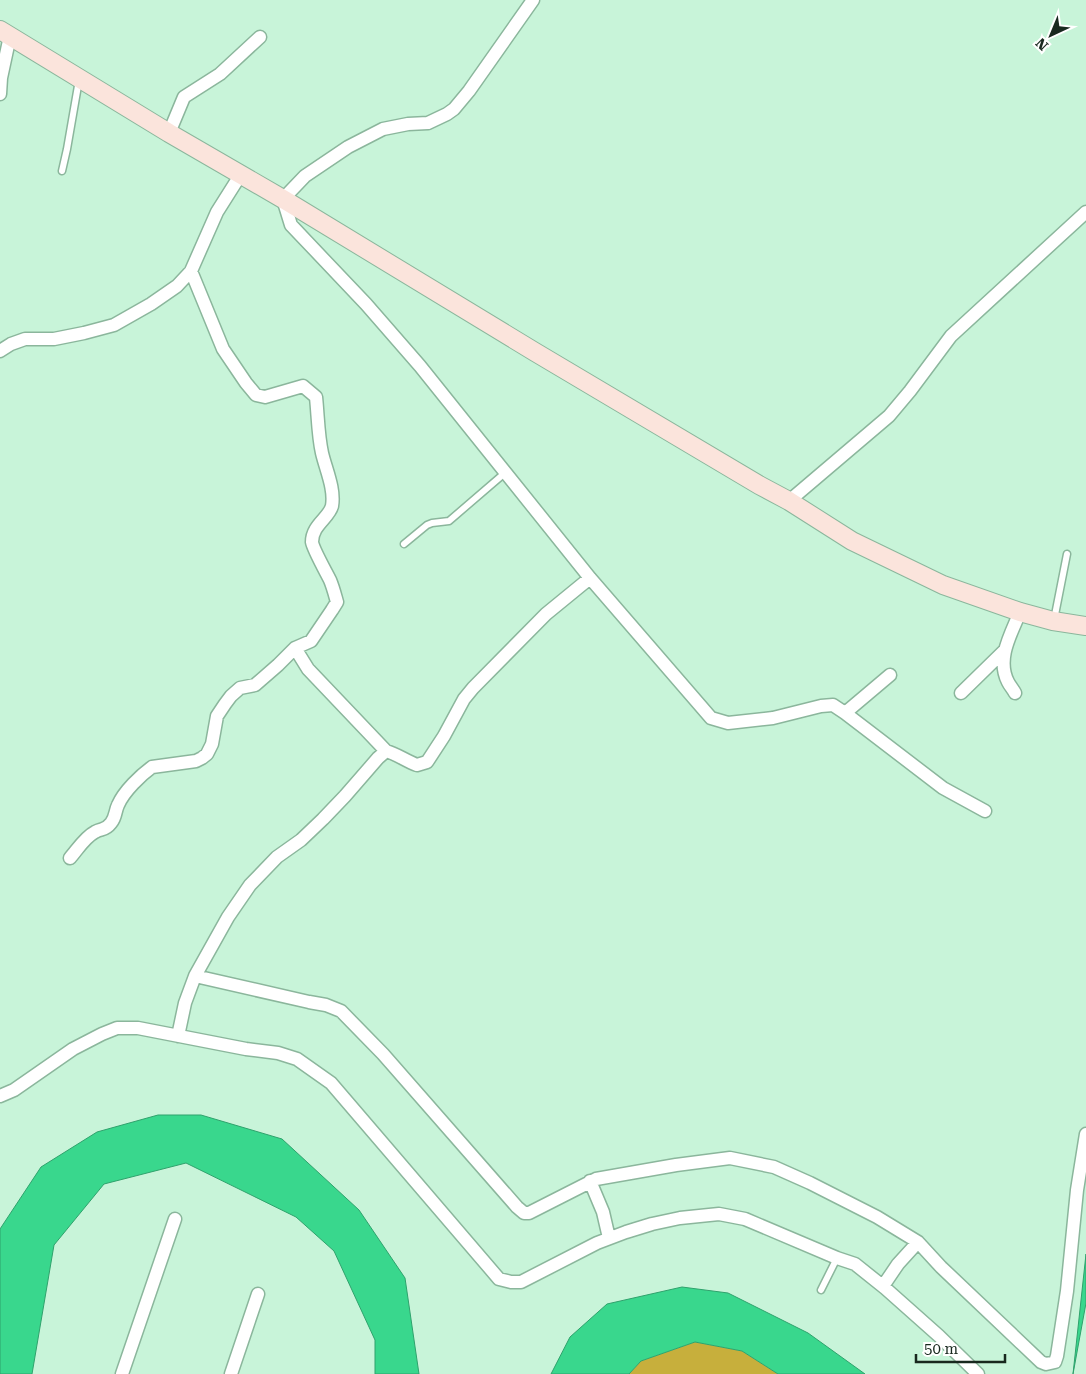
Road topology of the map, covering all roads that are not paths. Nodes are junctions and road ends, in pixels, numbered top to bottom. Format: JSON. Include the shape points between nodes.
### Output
{"nodes":[{"id":1,"x":533,"y":0,"type":"edge"},
{"id":2,"x":5,"y":33,"type":"edge"},
{"id":3,"x":260,"y":37,"type":"dead end"},
{"id":4,"x":79,"y":78,"type":"junction"},
{"id":5,"x":0,"y":94,"type":"edge"},
{"id":6,"x":169,"y":133,"type":"junction"},
{"id":7,"x":62,"y":171,"type":"dead end"},
{"id":8,"x":241,"y":174,"type":"junction"},
{"id":9,"x":283,"y":199,"type":"junction"},
{"id":10,"x":1086,"y":212,"type":"edge"},
{"id":11,"x":191,"y":271,"type":"junction"},
{"id":12,"x":0,"y":351,"type":"edge"},
{"id":13,"x":506,"y":472,"type":"junction"},
{"id":14,"x":789,"y":501,"type":"junction"},
{"id":15,"x":404,"y":544,"type":"dead end"},
{"id":16,"x":1067,"y":554,"type":"dead end"},
{"id":17,"x":590,"y":578,"type":"junction"},
{"id":18,"x":1020,"y":612,"type":"junction"},
{"id":19,"x":1054,"y":621,"type":"junction"},
{"id":20,"x":1086,"y":626,"type":"edge"},
{"id":21,"x":295,"y":648,"type":"junction"},
{"id":22,"x":1005,"y":650,"type":"junction"},
{"id":23,"x":890,"y":675,"type":"dead end"},
{"id":24,"x":1015,"y":692,"type":"dead end"},
{"id":25,"x":961,"y":693,"type":"dead end"},
{"id":26,"x":845,"y":712,"type":"junction"},
{"id":27,"x":386,"y":751,"type":"junction"},
{"id":28,"x":985,"y":811,"type":"dead end"},
{"id":29,"x":70,"y":858,"type":"dead end"},
{"id":30,"x":195,"y":976,"type":"junction"},
{"id":31,"x":178,"y":1036,"type":"junction"},
{"id":32,"x":0,"y":1096,"type":"edge"},
{"id":33,"x":1086,"y":1134,"type":"edge"},
{"id":34,"x":591,"y":1185,"type":"junction"},
{"id":35,"x":175,"y":1219,"type":"dead end"},
{"id":36,"x":609,"y":1238,"type":"junction"},
{"id":37,"x":915,"y":1246,"type":"junction"},
{"id":38,"x":837,"y":1258,"type":"junction"},
{"id":39,"x":883,"y":1286,"type":"junction"},
{"id":40,"x":821,"y":1290,"type":"dead end"},
{"id":41,"x":258,"y":1294,"type":"dead end"},
{"id":42,"x":122,"y":1374,"type":"edge"},
{"id":43,"x":231,"y":1374,"type":"edge"},
{"id":44,"x":978,"y":1374,"type":"edge"}],
"edges":[{"from":1,"to":9,"type":"street","via":[[454,109],[428,123],[383,129],[348,147],[305,176]]},
{"from":2,"to":4,"type":"main road"},
{"from":2,"to":5,"type":"street"},
{"from":3,"to":6,"type":"street","via":[[220,74],[184,97]]},
{"from":4,"to":6,"type":"main road"},
{"from":4,"to":7,"type":"lane"},
{"from":6,"to":8,"type":"main road"},
{"from":8,"to":9,"type":"main road"},
{"from":8,"to":11,"type":"street","via":[[217,212]]},
{"from":9,"to":13,"type":"street","via":[[291,225],[420,366]]},
{"from":9,"to":14,"type":"main road"},
{"from":10,"to":14,"type":"street","via":[[951,336],[889,416]]},
{"from":11,"to":12,"type":"street","via":[[157,300],[114,325],[54,339],[25,339]]},
{"from":11,"to":21,"type":"street","via":[[222,349],[256,396],[265,397],[303,386],[316,397],[318,430],[332,507],[319,523],[312,543],[331,582],[336,602],[310,641]]},
{"from":13,"to":15,"type":"lane","via":[[449,521],[427,525]]},
{"from":13,"to":17,"type":"street"},
{"from":14,"to":18,"type":"main road","via":[[852,541],[943,586]]},
{"from":16,"to":19,"type":"lane"},
{"from":17,"to":26,"type":"street","via":[[711,718],[728,723],[772,718],[821,706],[833,706]]},
{"from":17,"to":27,"type":"street","via":[[546,614],[472,688],[427,762],[417,765]]},
{"from":18,"to":19,"type":"main road"},
{"from":18,"to":22,"type":"street"},
{"from":19,"to":20,"type":"main road"},
{"from":21,"to":27,"type":"street","via":[[313,674]]},
{"from":21,"to":29,"type":"street","via":[[255,685],[240,688],[225,704],[217,716],[207,754],[196,760],[152,767],[138,778],[118,804],[112,822],[86,839]]},
{"from":22,"to":24,"type":"street","via":[[1006,675]]},
{"from":22,"to":25,"type":"street"},
{"from":23,"to":26,"type":"street"},
{"from":26,"to":28,"type":"street","via":[[943,788]]},
{"from":27,"to":30,"type":"street","via":[[302,840],[277,857],[250,885]]},
{"from":30,"to":31,"type":"street"},
{"from":30,"to":34,"type":"street","via":[[341,1011],[524,1213]]},
{"from":31,"to":32,"type":"street","via":[[138,1028],[117,1028],[73,1049],[14,1090]]},
{"from":31,"to":36,"type":"street","via":[[278,1053],[297,1059],[331,1083],[499,1279],[521,1282]]},
{"from":33,"to":37,"type":"street","via":[[1055,1362],[1041,1362]]},
{"from":34,"to":36,"type":"street"},
{"from":34,"to":37,"type":"street","via":[[596,1179],[730,1158],[774,1167],[810,1183],[877,1217]]},
{"from":35,"to":42,"type":"street"},
{"from":36,"to":38,"type":"street","via":[[652,1224],[719,1214],[745,1219]]},
{"from":37,"to":39,"type":"street"},
{"from":38,"to":39,"type":"street","via":[[855,1264]]},
{"from":38,"to":40,"type":"lane"},
{"from":39,"to":44,"type":"street"},
{"from":41,"to":43,"type":"street"}]}
